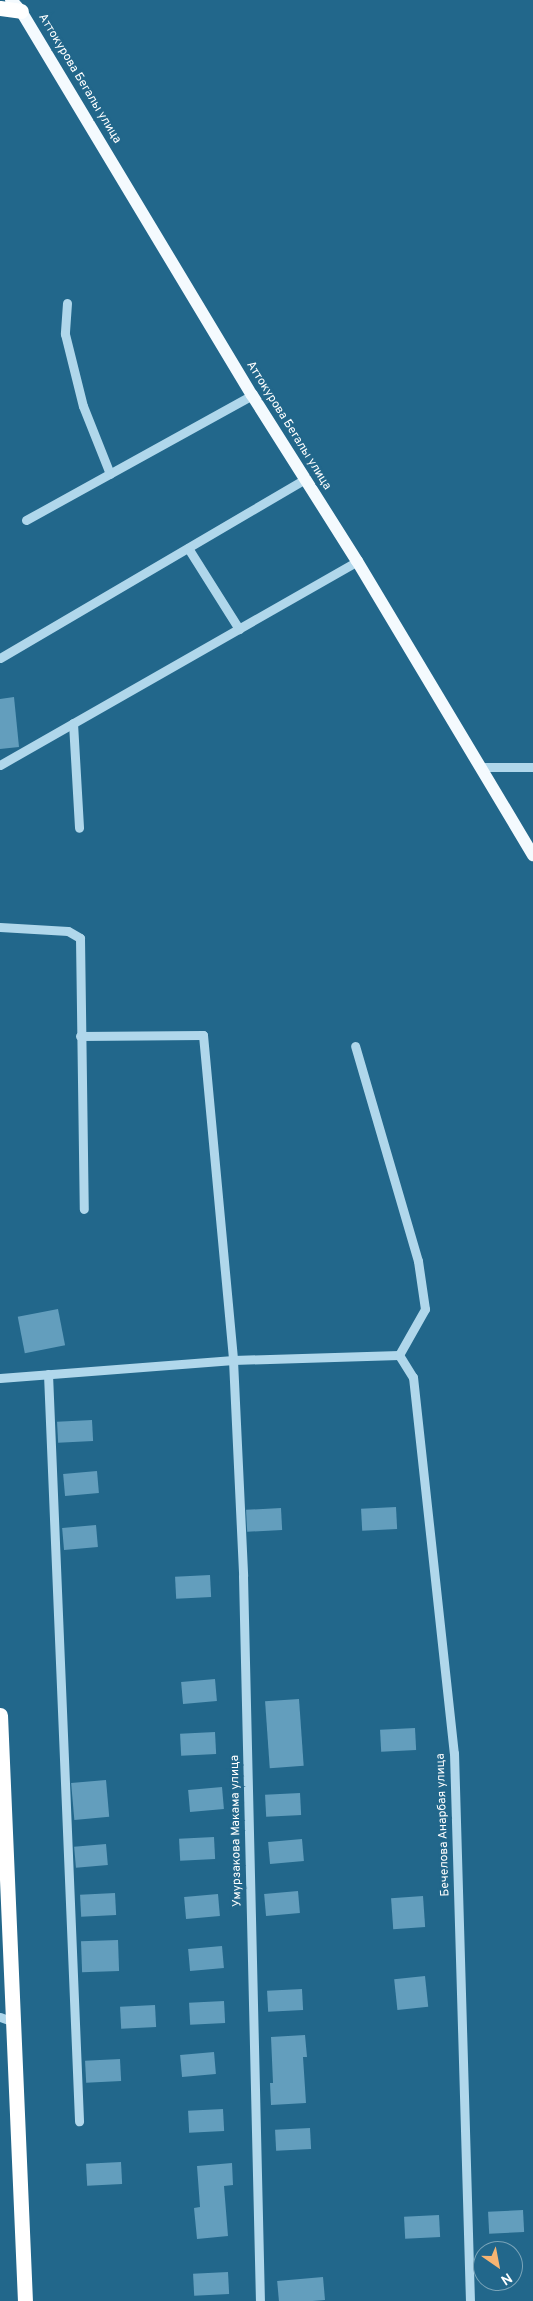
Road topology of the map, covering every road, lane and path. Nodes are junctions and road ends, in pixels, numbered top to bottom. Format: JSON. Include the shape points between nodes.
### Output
{"nodes":[{"id":1,"x":17,"y":4,"type":"edge"},
{"id":2,"x":0,"y":8,"type":"edge"},
{"id":3,"x":67,"y":303,"type":"dead end"},
{"id":4,"x":252,"y":395,"type":"junction"},
{"id":5,"x":110,"y":474,"type":"junction"},
{"id":6,"x":305,"y":479,"type":"junction"},
{"id":7,"x":26,"y":520,"type":"dead end"},
{"id":8,"x":188,"y":548,"type":"junction"},
{"id":9,"x":357,"y":561,"type":"junction"},
{"id":10,"x":239,"y":629,"type":"junction"},
{"id":11,"x":0,"y":658,"type":"edge"},
{"id":12,"x":73,"y":723,"type":"junction"},
{"id":13,"x":0,"y":765,"type":"edge"},
{"id":14,"x":481,"y":767,"type":"junction"},
{"id":15,"x":533,"y":767,"type":"edge"},
{"id":16,"x":79,"y":828,"type":"dead end"},
{"id":17,"x":533,"y":854,"type":"edge"},
{"id":18,"x":0,"y":926,"type":"edge"},
{"id":19,"x":80,"y":1036,"type":"junction"},
{"id":20,"x":355,"y":1046,"type":"dead end"},
{"id":21,"x":84,"y":1209,"type":"dead end"},
{"id":22,"x":399,"y":1355,"type":"junction"},
{"id":23,"x":233,"y":1360,"type":"junction"},
{"id":24,"x":48,"y":1374,"type":"junction"},
{"id":25,"x":0,"y":1378,"type":"edge"},
{"id":26,"x":0,"y":1715,"type":"edge"},
{"id":27,"x":6,"y":2019,"type":"edge"},
{"id":28,"x":80,"y":2121,"type":"dead end"},
{"id":29,"x":24,"y":2301,"type":"edge"},
{"id":30,"x":260,"y":2301,"type":"edge"},
{"id":31,"x":470,"y":2301,"type":"edge"}],
"edges":[{"from":1,"to":2,"type":"highway"},
{"from":1,"to":4,"type":"main road","name":"Аттокурова Бегалы улица"},
{"from":3,"to":5,"type":"street","via":[[65,334],[81,397]]},
{"from":4,"to":5,"type":"street"},
{"from":4,"to":6,"type":"main road","name":"Аттокурова Бегалы улица"},
{"from":5,"to":7,"type":"street"},
{"from":6,"to":8,"type":"street"},
{"from":6,"to":9,"type":"main road","name":"Аттокурова Бегалы улица"},
{"from":8,"to":10,"type":"street"},
{"from":8,"to":11,"type":"street"},
{"from":9,"to":10,"type":"street"},
{"from":9,"to":14,"type":"main road","name":"Аттокурова Бегалы улица"},
{"from":10,"to":12,"type":"street"},
{"from":12,"to":13,"type":"street"},
{"from":12,"to":16,"type":"street"},
{"from":14,"to":15,"type":"street"},
{"from":14,"to":17,"type":"main road","name":"Аттокурова Бегалы улица"},
{"from":18,"to":19,"type":"street","via":[[68,930],[80,938]]},
{"from":19,"to":21,"type":"street"},
{"from":19,"to":23,"type":"street","name":"Умурзакова Макама улица","via":[[203,1035]]},
{"from":20,"to":22,"type":"street","via":[[421,1280],[425,1309]]},
{"from":22,"to":23,"type":"street"},
{"from":22,"to":31,"type":"street","name":"Бечелова Анарбая улица","via":[[413,1377],[454,1753]]},
{"from":23,"to":24,"type":"street"},
{"from":23,"to":30,"type":"street","name":"Умурзакова Макама улица","via":[[244,1576]]},
{"from":24,"to":25,"type":"street"},
{"from":24,"to":28,"type":"street"},
{"from":26,"to":27,"type":"highway"},
{"from":27,"to":29,"type":"highway"}]}
